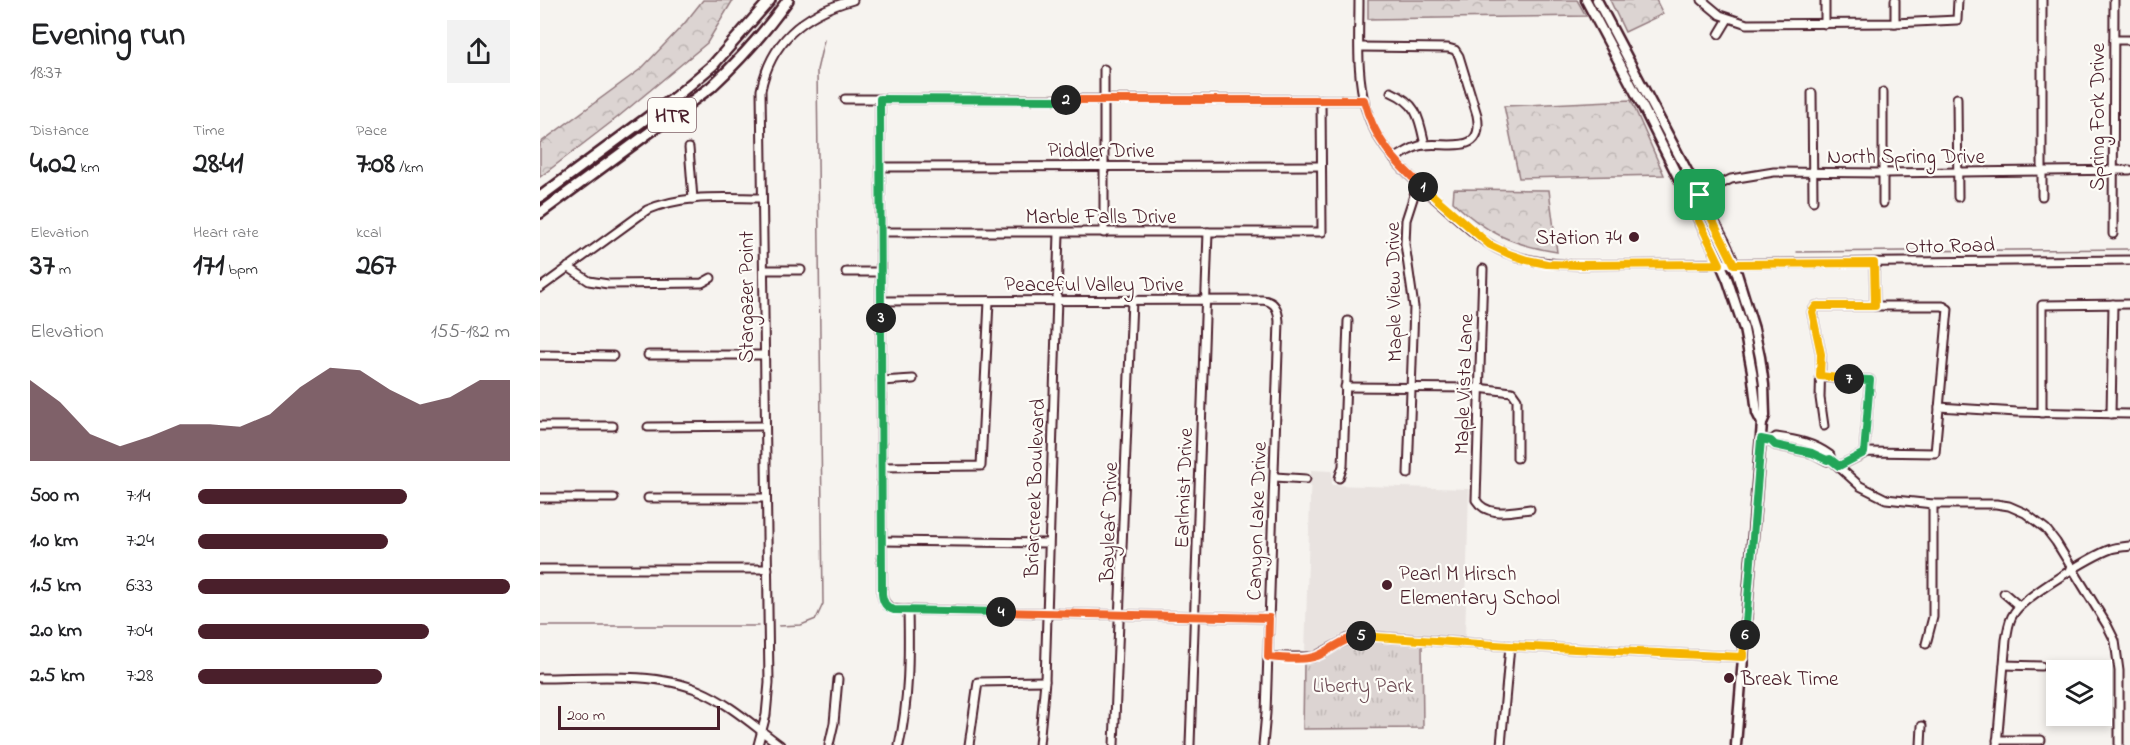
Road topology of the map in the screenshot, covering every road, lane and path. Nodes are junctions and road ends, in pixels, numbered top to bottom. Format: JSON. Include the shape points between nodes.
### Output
{"nodes":[{"id":1,"x":770,"y":0,"type":"edge"},
{"id":2,"x":788,"y":0,"type":"edge"},
{"id":3,"x":853,"y":0,"type":"edge"},
{"id":4,"x":1359,"y":0,"type":"edge"},
{"id":5,"x":1586,"y":0,"type":"edge"},
{"id":6,"x":1597,"y":0,"type":"edge"},
{"id":7,"x":1702,"y":0,"type":"edge"},
{"id":8,"x":1825,"y":0,"type":"edge"},
{"id":9,"x":1895,"y":0,"type":"edge"},
{"id":10,"x":1958,"y":0,"type":"edge"},
{"id":11,"x":2042,"y":0,"type":"edge"},
{"id":12,"x":2114,"y":0,"type":"edge"},
{"id":13,"x":1728,"y":19,"type":"junction"},
{"id":14,"x":1895,"y":23,"type":"junction"},
{"id":15,"x":1825,"y":24,"type":"junction"},
{"id":16,"x":1719,"y":34,"type":"dead end"},
{"id":17,"x":1611,"y":37,"type":"junction"},
{"id":18,"x":2114,"y":40,"type":"junction"},
{"id":19,"x":2130,"y":40,"type":"edge"},
{"id":20,"x":1360,"y":47,"type":"junction"},
{"id":21,"x":1104,"y":69,"type":"dead end"},
{"id":22,"x":1391,"y":92,"type":"dead end"},
{"id":23,"x":1883,"y":92,"type":"dead end"},
{"id":24,"x":1812,"y":93,"type":"dead end"},
{"id":25,"x":1957,"y":98,"type":"dead end"},
{"id":26,"x":845,"y":99,"type":"dead end"},
{"id":27,"x":880,"y":99,"type":"junction"},
{"id":28,"x":1104,"y":100,"type":"junction"},
{"id":29,"x":1321,"y":100,"type":"junction"},
{"id":30,"x":1364,"y":100,"type":"junction"},
{"id":31,"x":1654,"y":107,"type":"junction"},
{"id":32,"x":1645,"y":112,"type":"junction"},
{"id":33,"x":1425,"y":145,"type":"junction"},
{"id":34,"x":689,"y":148,"type":"dead end"},
{"id":35,"x":1394,"y":159,"type":"junction"},
{"id":36,"x":1321,"y":166,"type":"junction"},
{"id":37,"x":880,"y":167,"type":"junction"},
{"id":38,"x":1104,"y":167,"type":"junction"},
{"id":39,"x":2130,"y":170,"type":"edge"},
{"id":40,"x":2042,"y":171,"type":"junction"},
{"id":41,"x":2113,"y":171,"type":"junction"},
{"id":42,"x":1958,"y":172,"type":"junction"},
{"id":43,"x":1812,"y":173,"type":"junction"},
{"id":44,"x":1883,"y":173,"type":"junction"},
{"id":45,"x":1418,"y":183,"type":"junction"},
{"id":46,"x":1700,"y":195,"type":"junction"},
{"id":47,"x":2042,"y":196,"type":"dead end"},
{"id":48,"x":540,"y":197,"type":"edge"},
{"id":49,"x":1958,"y":197,"type":"dead end"},
{"id":50,"x":762,"y":198,"type":"junction"},
{"id":51,"x":693,"y":199,"type":"junction"},
{"id":52,"x":1689,"y":200,"type":"junction"},
{"id":53,"x":1813,"y":201,"type":"dead end"},
{"id":54,"x":1883,"y":203,"type":"dead end"},
{"id":55,"x":540,"y":213,"type":"edge"},
{"id":56,"x":880,"y":232,"type":"junction"},
{"id":57,"x":1208,"y":232,"type":"junction"},
{"id":58,"x":1059,"y":233,"type":"junction"},
{"id":59,"x":1104,"y":233,"type":"junction"},
{"id":60,"x":2113,"y":234,"type":"dead end"},
{"id":61,"x":2130,"y":260,"type":"edge"},
{"id":62,"x":1874,"y":263,"type":"junction"},
{"id":63,"x":1720,"y":264,"type":"junction"},
{"id":64,"x":1734,"y":264,"type":"junction"},
{"id":65,"x":568,"y":267,"type":"junction"},
{"id":66,"x":1483,"y":269,"type":"dead end"},
{"id":67,"x":764,"y":270,"type":"junction"},
{"id":68,"x":801,"y":270,"type":"dead end"},
{"id":69,"x":846,"y":272,"type":"dead end"},
{"id":70,"x":880,"y":273,"type":"junction"},
{"id":71,"x":711,"y":278,"type":"dead end"},
{"id":72,"x":540,"y":288,"type":"edge"},
{"id":73,"x":1132,"y":300,"type":"junction"},
{"id":74,"x":1207,"y":300,"type":"junction"},
{"id":75,"x":881,"y":301,"type":"junction"},
{"id":76,"x":989,"y":301,"type":"junction"},
{"id":77,"x":1057,"y":301,"type":"junction"},
{"id":78,"x":2113,"y":304,"type":"junction"},
{"id":79,"x":2130,"y":304,"type":"edge"},
{"id":80,"x":1875,"y":306,"type":"junction"},
{"id":81,"x":1348,"y":321,"type":"dead end"},
{"id":82,"x":1279,"y":335,"type":"joint"},
{"id":83,"x":540,"y":355,"type":"edge"},
{"id":84,"x":648,"y":355,"type":"dead end"},
{"id":85,"x":763,"y":355,"type":"junction"},
{"id":86,"x":613,"y":356,"type":"dead end"},
{"id":87,"x":1820,"y":376,"type":"junction"},
{"id":88,"x":913,"y":379,"type":"dead end"},
{"id":89,"x":881,"y":381,"type":"junction"},
{"id":90,"x":1345,"y":387,"type":"junction"},
{"id":91,"x":1411,"y":388,"type":"junction"},
{"id":92,"x":1478,"y":388,"type":"junction"},
{"id":93,"x":1939,"y":408,"type":"junction"},
{"id":94,"x":2042,"y":413,"type":"junction"},
{"id":95,"x":2111,"y":414,"type":"junction"},
{"id":96,"x":2130,"y":414,"type":"edge"},
{"id":97,"x":1762,"y":423,"type":"junction"},
{"id":98,"x":540,"y":426,"type":"edge"},
{"id":99,"x":614,"y":426,"type":"dead end"},
{"id":100,"x":764,"y":426,"type":"junction"},
{"id":101,"x":1824,"y":426,"type":"dead end"},
{"id":102,"x":648,"y":427,"type":"dead end"},
{"id":103,"x":1761,"y":439,"type":"junction"},
{"id":104,"x":1864,"y":453,"type":"junction"},
{"id":105,"x":1517,"y":458,"type":"dead end"},
{"id":106,"x":1839,"y":466,"type":"junction"},
{"id":107,"x":881,"y":467,"type":"junction"},
{"id":108,"x":1408,"y":474,"type":"dead end"},
{"id":109,"x":1275,"y":477,"type":"junction"},
{"id":110,"x":1339,"y":478,"type":"dead end"},
{"id":111,"x":1305,"y":479,"type":"dead end"},
{"id":112,"x":540,"y":498,"type":"edge"},
{"id":113,"x":614,"y":498,"type":"dead end"},
{"id":114,"x":648,"y":498,"type":"dead end"},
{"id":115,"x":766,"y":498,"type":"junction"},
{"id":116,"x":1932,"y":504,"type":"junction"},
{"id":117,"x":1530,"y":509,"type":"dead end"},
{"id":118,"x":882,"y":541,"type":"junction"},
{"id":119,"x":1048,"y":543,"type":"junction"},
{"id":120,"x":2130,"y":546,"type":"edge"},
{"id":121,"x":540,"y":569,"type":"edge"},
{"id":122,"x":768,"y":569,"type":"junction"},
{"id":123,"x":2073,"y":570,"type":"junction"},
{"id":124,"x":2004,"y":593,"type":"dead end"},
{"id":125,"x":2019,"y":606,"type":"junction"},
{"id":126,"x":908,"y":610,"type":"junction"},
{"id":127,"x":1046,"y":613,"type":"junction"},
{"id":128,"x":1121,"y":614,"type":"junction"},
{"id":129,"x":1195,"y":617,"type":"junction"},
{"id":130,"x":1269,"y":618,"type":"junction"},
{"id":131,"x":1926,"y":645,"type":"dead end"},
{"id":132,"x":1510,"y":646,"type":"junction"},
{"id":133,"x":1268,"y":657,"type":"junction"},
{"id":134,"x":1743,"y":657,"type":"junction"},
{"id":135,"x":2004,"y":665,"type":"junction"},
{"id":136,"x":2041,"y":666,"type":"dead end"},
{"id":137,"x":540,"y":678,"type":"edge"},
{"id":138,"x":838,"y":679,"type":"dead end"},
{"id":139,"x":1045,"y":681,"type":"junction"},
{"id":140,"x":1922,"y":726,"type":"dead end"},
{"id":141,"x":761,"y":732,"type":"junction"},
{"id":142,"x":2041,"y":741,"type":"dead end"},
{"id":143,"x":1997,"y":742,"type":"edge"},
{"id":144,"x":758,"y":745,"type":"edge"},
{"id":145,"x":780,"y":745,"type":"edge"},
{"id":146,"x":829,"y":745,"type":"edge"},
{"id":147,"x":899,"y":745,"type":"edge"},
{"id":148,"x":969,"y":745,"type":"edge"},
{"id":149,"x":1039,"y":745,"type":"edge"},
{"id":150,"x":1114,"y":745,"type":"edge"},
{"id":151,"x":1190,"y":745,"type":"edge"},
{"id":152,"x":1263,"y":745,"type":"edge"},
{"id":153,"x":1501,"y":745,"type":"edge"},
{"id":154,"x":1736,"y":745,"type":"edge"},
{"id":155,"x":1921,"y":745,"type":"edge"},
{"id":156,"x":2119,"y":745,"type":"edge"}],
"edges":[{"from":1,"to":48,"type":"highway","number":"HTR","via":[[712,65],[674,98]]},
{"from":2,"to":55,"type":"highway","number":"HTR","via":[[768,28],[711,87]]},
{"from":3,"to":50,"type":"street","name":"Stargazer Point","via":[[807,19],[770,62],[759,102]]},
{"from":4,"to":20,"type":"street","name":"Otto Road"},
{"from":5,"to":17,"type":"main road"},
{"from":6,"to":17,"type":"main road"},
{"from":7,"to":13,"type":"street"},
{"from":8,"to":15,"type":"street"},
{"from":9,"to":14,"type":"street"},
{"from":10,"to":14,"type":"street","via":[[1957,20]]},
{"from":11,"to":40,"type":"street"},
{"from":12,"to":18,"type":"street","name":"Spring Fork Drive"},
{"from":13,"to":15,"type":"street","via":[[1747,24]]},
{"from":13,"to":16,"type":"street"},
{"from":14,"to":15,"type":"street"},
{"from":17,"to":31,"type":"main road"},
{"from":17,"to":32,"type":"main road"},
{"from":18,"to":19,"type":"street"},
{"from":18,"to":41,"type":"street","name":"Spring Fork Drive"},
{"from":20,"to":30,"type":"street","name":"Otto Road"},
{"from":20,"to":33,"type":"street","via":[[1448,48],[1460,56],[1478,131],[1465,145]]},
{"from":21,"to":28,"type":"street"},
{"from":22,"to":33,"type":"street","via":[[1410,103],[1418,114]]},
{"from":23,"to":44,"type":"street"},
{"from":24,"to":43,"type":"street"},
{"from":25,"to":42,"type":"street"},
{"from":26,"to":27,"type":"street"},
{"from":27,"to":28,"type":"street"},
{"from":27,"to":37,"type":"street"},
{"from":28,"to":29,"type":"street"},
{"from":28,"to":38,"type":"street"},
{"from":29,"to":30,"type":"street"},
{"from":29,"to":36,"type":"street"},
{"from":30,"to":35,"type":"street","name":"Otto Road","via":[[1377,134]]},
{"from":31,"to":32,"type":"main road"},
{"from":31,"to":46,"type":"main road"},
{"from":32,"to":52,"type":"main road"},
{"from":33,"to":35,"type":"street"},
{"from":34,"to":51,"type":"street"},
{"from":35,"to":45,"type":"street","name":"Otto Road"},
{"from":36,"to":38,"type":"street","name":"Piddler Drive"},
{"from":36,"to":57,"type":"street","name":"Marble Falls Drive","via":[[1322,232]]},
{"from":37,"to":38,"type":"street","name":"Piddler Drive"},
{"from":37,"to":56,"type":"street"},
{"from":38,"to":59,"type":"street"},
{"from":39,"to":41,"type":"street","name":"North Spring Drive"},
{"from":40,"to":41,"type":"street","name":"North Spring Drive"},
{"from":40,"to":42,"type":"street","name":"North Spring Drive"},
{"from":40,"to":47,"type":"street"},
{"from":41,"to":60,"type":"street","name":"Spring Fork Drive"},
{"from":42,"to":44,"type":"street","name":"North Spring Drive"},
{"from":42,"to":49,"type":"street"},
{"from":43,"to":44,"type":"street","name":"North Spring Drive"},
{"from":43,"to":46,"type":"street","name":"North Spring Drive","via":[[1740,176]]},
{"from":43,"to":53,"type":"street"},
{"from":44,"to":54,"type":"street"},
{"from":45,"to":63,"type":"street","name":"Otto Road","via":[[1485,241],[1527,260],[1578,265]]},
{"from":45,"to":91,"type":"street","name":"Maple View Drive","via":[[1406,220],[1405,244],[1414,307]]},
{"from":46,"to":52,"type":"street","name":"North Spring Drive"},
{"from":46,"to":64,"type":"main road"},
{"from":50,"to":51,"type":"street"},
{"from":50,"to":67,"type":"street","name":"Stargazer Point"},
{"from":51,"to":65,"type":"street","via":[[670,201],[647,210]]},
{"from":52,"to":63,"type":"main road"},
{"from":56,"to":58,"type":"street","name":"Marble Falls Drive"},
{"from":56,"to":70,"type":"street"},
{"from":57,"to":59,"type":"street","name":"Marble Falls Drive"},
{"from":57,"to":74,"type":"street","name":"Earlmist Drive"},
{"from":58,"to":59,"type":"street","name":"Marble Falls Drive"},
{"from":58,"to":77,"type":"street","name":"Briarcreek Boulevard"},
{"from":61,"to":62,"type":"street","name":"Otto Road"},
{"from":62,"to":64,"type":"street","name":"Otto Road"},
{"from":62,"to":80,"type":"street"},
{"from":63,"to":64,"type":"street","name":"Otto Road"},
{"from":63,"to":97,"type":"main road","via":[[1744,329],[1756,412]]},
{"from":64,"to":97,"type":"main road","via":[[1760,357],[1765,406]]},
{"from":65,"to":71,"type":"street","via":[[589,280],[608,284],[702,283]]},
{"from":65,"to":72,"type":"street"},
{"from":66,"to":92,"type":"street","name":"Maple Vista Lane"},
{"from":67,"to":68,"type":"street"},
{"from":67,"to":85,"type":"street","name":"Stargazer Point"},
{"from":69,"to":70,"type":"street"},
{"from":70,"to":75,"type":"street"},
{"from":73,"to":74,"type":"street","name":"Peaceful Valley Drive"},
{"from":73,"to":77,"type":"street","name":"Peaceful Valley Drive"},
{"from":73,"to":128,"type":"street","name":"Bayleaf Drive"},
{"from":74,"to":82,"type":"street","name":"Peaceful Valley Drive","via":[[1269,301],[1278,309]]},
{"from":74,"to":129,"type":"street","name":"Earlmist Drive"},
{"from":75,"to":76,"type":"street","name":"Peaceful Valley Drive"},
{"from":75,"to":89,"type":"street"},
{"from":76,"to":77,"type":"street","name":"Peaceful Valley Drive"},
{"from":76,"to":107,"type":"street","via":[[981,466]]},
{"from":77,"to":119,"type":"street","name":"Briarcreek Boulevard"},
{"from":78,"to":79,"type":"street"},
{"from":78,"to":94,"type":"street","via":[[2042,305]]},
{"from":78,"to":95,"type":"street"},
{"from":80,"to":87,"type":"street","via":[[1813,309],[1821,354]]},
{"from":80,"to":93,"type":"street","via":[[1948,309]]},
{"from":81,"to":90,"type":"street"},
{"from":82,"to":109,"type":"street","name":"Canyon Lake Drive"},
{"from":83,"to":86,"type":"street"},
{"from":84,"to":85,"type":"street"},
{"from":85,"to":100,"type":"street","name":"Stargazer Point"},
{"from":87,"to":101,"type":"street"},
{"from":87,"to":104,"type":"street","via":[[1870,380]]},
{"from":88,"to":89,"type":"street"},
{"from":89,"to":107,"type":"street"},
{"from":90,"to":91,"type":"street"},
{"from":90,"to":110,"type":"street","via":[[1343,466]]},
{"from":91,"to":92,"type":"street"},
{"from":91,"to":108,"type":"street","name":"Maple View Drive"},
{"from":92,"to":105,"type":"street","via":[[1512,392],[1517,399]]},
{"from":92,"to":117,"type":"street","name":"Maple Vista Lane","via":[[1476,500],[1486,510],[1495,512]]},
{"from":93,"to":94,"type":"street"},
{"from":93,"to":104,"type":"street","via":[[1935,453]]},
{"from":94,"to":95,"type":"street"},
{"from":95,"to":96,"type":"street"},
{"from":97,"to":103,"type":"main road"},
{"from":98,"to":99,"type":"street"},
{"from":100,"to":102,"type":"street"},
{"from":100,"to":115,"type":"street","name":"Stargazer Point"},
{"from":103,"to":106,"type":"street","via":[[1830,459]]},
{"from":103,"to":134,"type":"main road"},
{"from":104,"to":106,"type":"street"},
{"from":106,"to":116,"type":"street","via":[[1860,486],[1880,497]]},
{"from":107,"to":118,"type":"street"},
{"from":109,"to":111,"type":"street"},
{"from":109,"to":130,"type":"street","name":"Canyon Lake Drive"},
{"from":112,"to":113,"type":"street"},
{"from":114,"to":115,"type":"street"},
{"from":115,"to":122,"type":"street","name":"Stargazer Point"},
{"from":116,"to":123,"type":"street","via":[[1996,504],[2020,510],[2046,529]]},
{"from":116,"to":131,"type":"street","via":[[1933,616]]},
{"from":118,"to":119,"type":"street"},
{"from":118,"to":126,"type":"street","via":[[884,603]]},
{"from":119,"to":127,"type":"street","name":"Briarcreek Boulevard"},
{"from":120,"to":123,"type":"street","via":[[2111,549]]},
{"from":121,"to":122,"type":"street"},
{"from":122,"to":141,"type":"street","name":"Stargazer Point","via":[[769,683]]},
{"from":123,"to":125,"type":"street"},
{"from":123,"to":156,"type":"street","via":[[2112,627],[2118,652]]},
{"from":124,"to":125,"type":"street"},
{"from":125,"to":135,"type":"street","via":[[2008,625]]},
{"from":126,"to":127,"type":"street"},
{"from":126,"to":147,"type":"street","via":[[908,671]]},
{"from":127,"to":128,"type":"street"},
{"from":127,"to":139,"type":"street","name":"Briarcreek Boulevard"},
{"from":128,"to":129,"type":"street"},
{"from":128,"to":150,"type":"street","name":"Bayleaf Drive"},
{"from":129,"to":130,"type":"street"},
{"from":129,"to":151,"type":"street","name":"Earlmist Drive"},
{"from":130,"to":133,"type":"street","name":"Canyon Lake Drive"},
{"from":132,"to":133,"type":"street","via":[[1366,636],[1347,639],[1314,657]]},
{"from":132,"to":134,"type":"street"},
{"from":132,"to":153,"type":"street"},
{"from":133,"to":152,"type":"street","name":"Canyon Lake Drive"},
{"from":134,"to":154,"type":"main road"},
{"from":135,"to":136,"type":"street"},
{"from":135,"to":143,"type":"street"},
{"from":137,"to":141,"type":"street","via":[[651,678],[676,682],[702,691]]},
{"from":138,"to":146,"type":"street"},
{"from":139,"to":148,"type":"street","via":[[978,682]]},
{"from":139,"to":149,"type":"street","name":"Briarcreek Boulevard"},
{"from":140,"to":155,"type":"street"},
{"from":141,"to":144,"type":"street","name":"Stargazer Point"},
{"from":141,"to":145,"type":"street"},
{"from":142,"to":143,"type":"street"}]}
